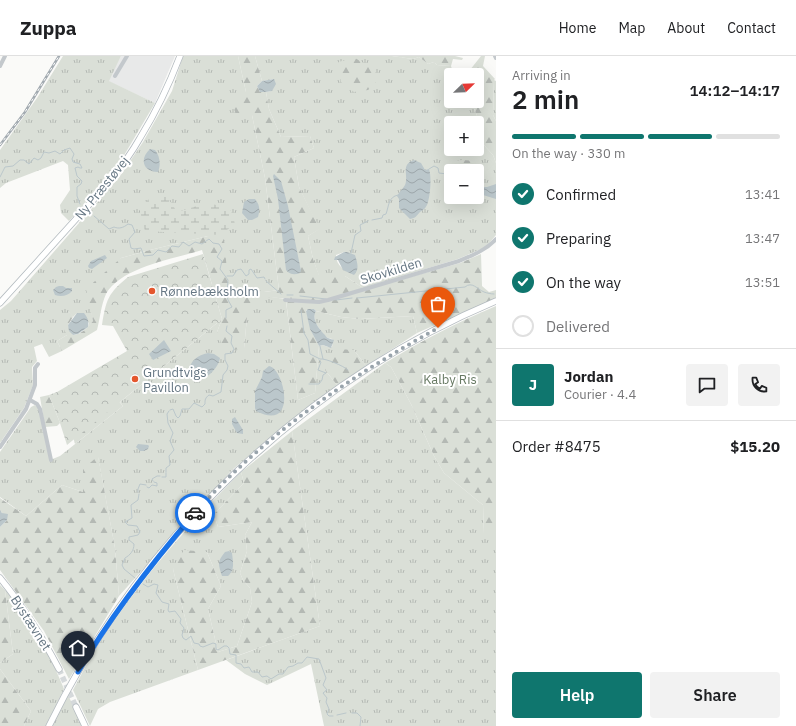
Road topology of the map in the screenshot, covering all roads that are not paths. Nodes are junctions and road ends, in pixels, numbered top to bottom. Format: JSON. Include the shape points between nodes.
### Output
{"nodes":[{"id":1,"x":5,"y":56,"type":"edge"},
{"id":2,"x":127,"y":56,"type":"edge"},
{"id":3,"x":179,"y":56,"type":"edge"},
{"id":4,"x":0,"y":66,"type":"edge"},
{"id":5,"x":115,"y":76,"type":"dead end"},
{"id":6,"x":496,"y":239,"type":"edge"},
{"id":7,"x":285,"y":300,"type":"dead end"},
{"id":8,"x":496,"y":301,"type":"edge"},
{"id":9,"x":0,"y":303,"type":"edge"},
{"id":10,"x":38,"y":364,"type":"dead end"},
{"id":11,"x":30,"y":400,"type":"junction"},
{"id":12,"x":0,"y":447,"type":"edge"},
{"id":13,"x":51,"y":460,"type":"dead end"},
{"id":14,"x":0,"y":578,"type":"edge"},
{"id":15,"x":60,"y":670,"type":"tunnel mouth"},
{"id":16,"x":76,"y":707,"type":"tunnel mouth"},
{"id":17,"x":49,"y":726,"type":"edge"},
{"id":18,"x":85,"y":726,"type":"edge"}],
"edges":[{"from":1,"to":4,"type":"street"},
{"from":2,"to":5,"type":"street"},
{"from":3,"to":9,"type":"main road","name":"Ny Præstøvej","via":[[167,88],[140,140],[116,173]]},
{"from":6,"to":7,"type":"street","name":"Skovkilden","via":[[477,254],[459,261],[328,300]]},
{"from":8,"to":17,"type":"main road","via":[[411,342],[364,371],[291,424],[233,475],[167,545],[110,620],[65,694]]},
{"from":10,"to":11,"type":"street","via":[[34,371],[35,385]]},
{"from":11,"to":12,"type":"street"},
{"from":11,"to":13,"type":"street","via":[[40,408]]},
{"from":14,"to":15,"type":"main road","name":"Bystævnet","via":[[29,616]]},
{"from":16,"to":18,"type":"main road"}]}
